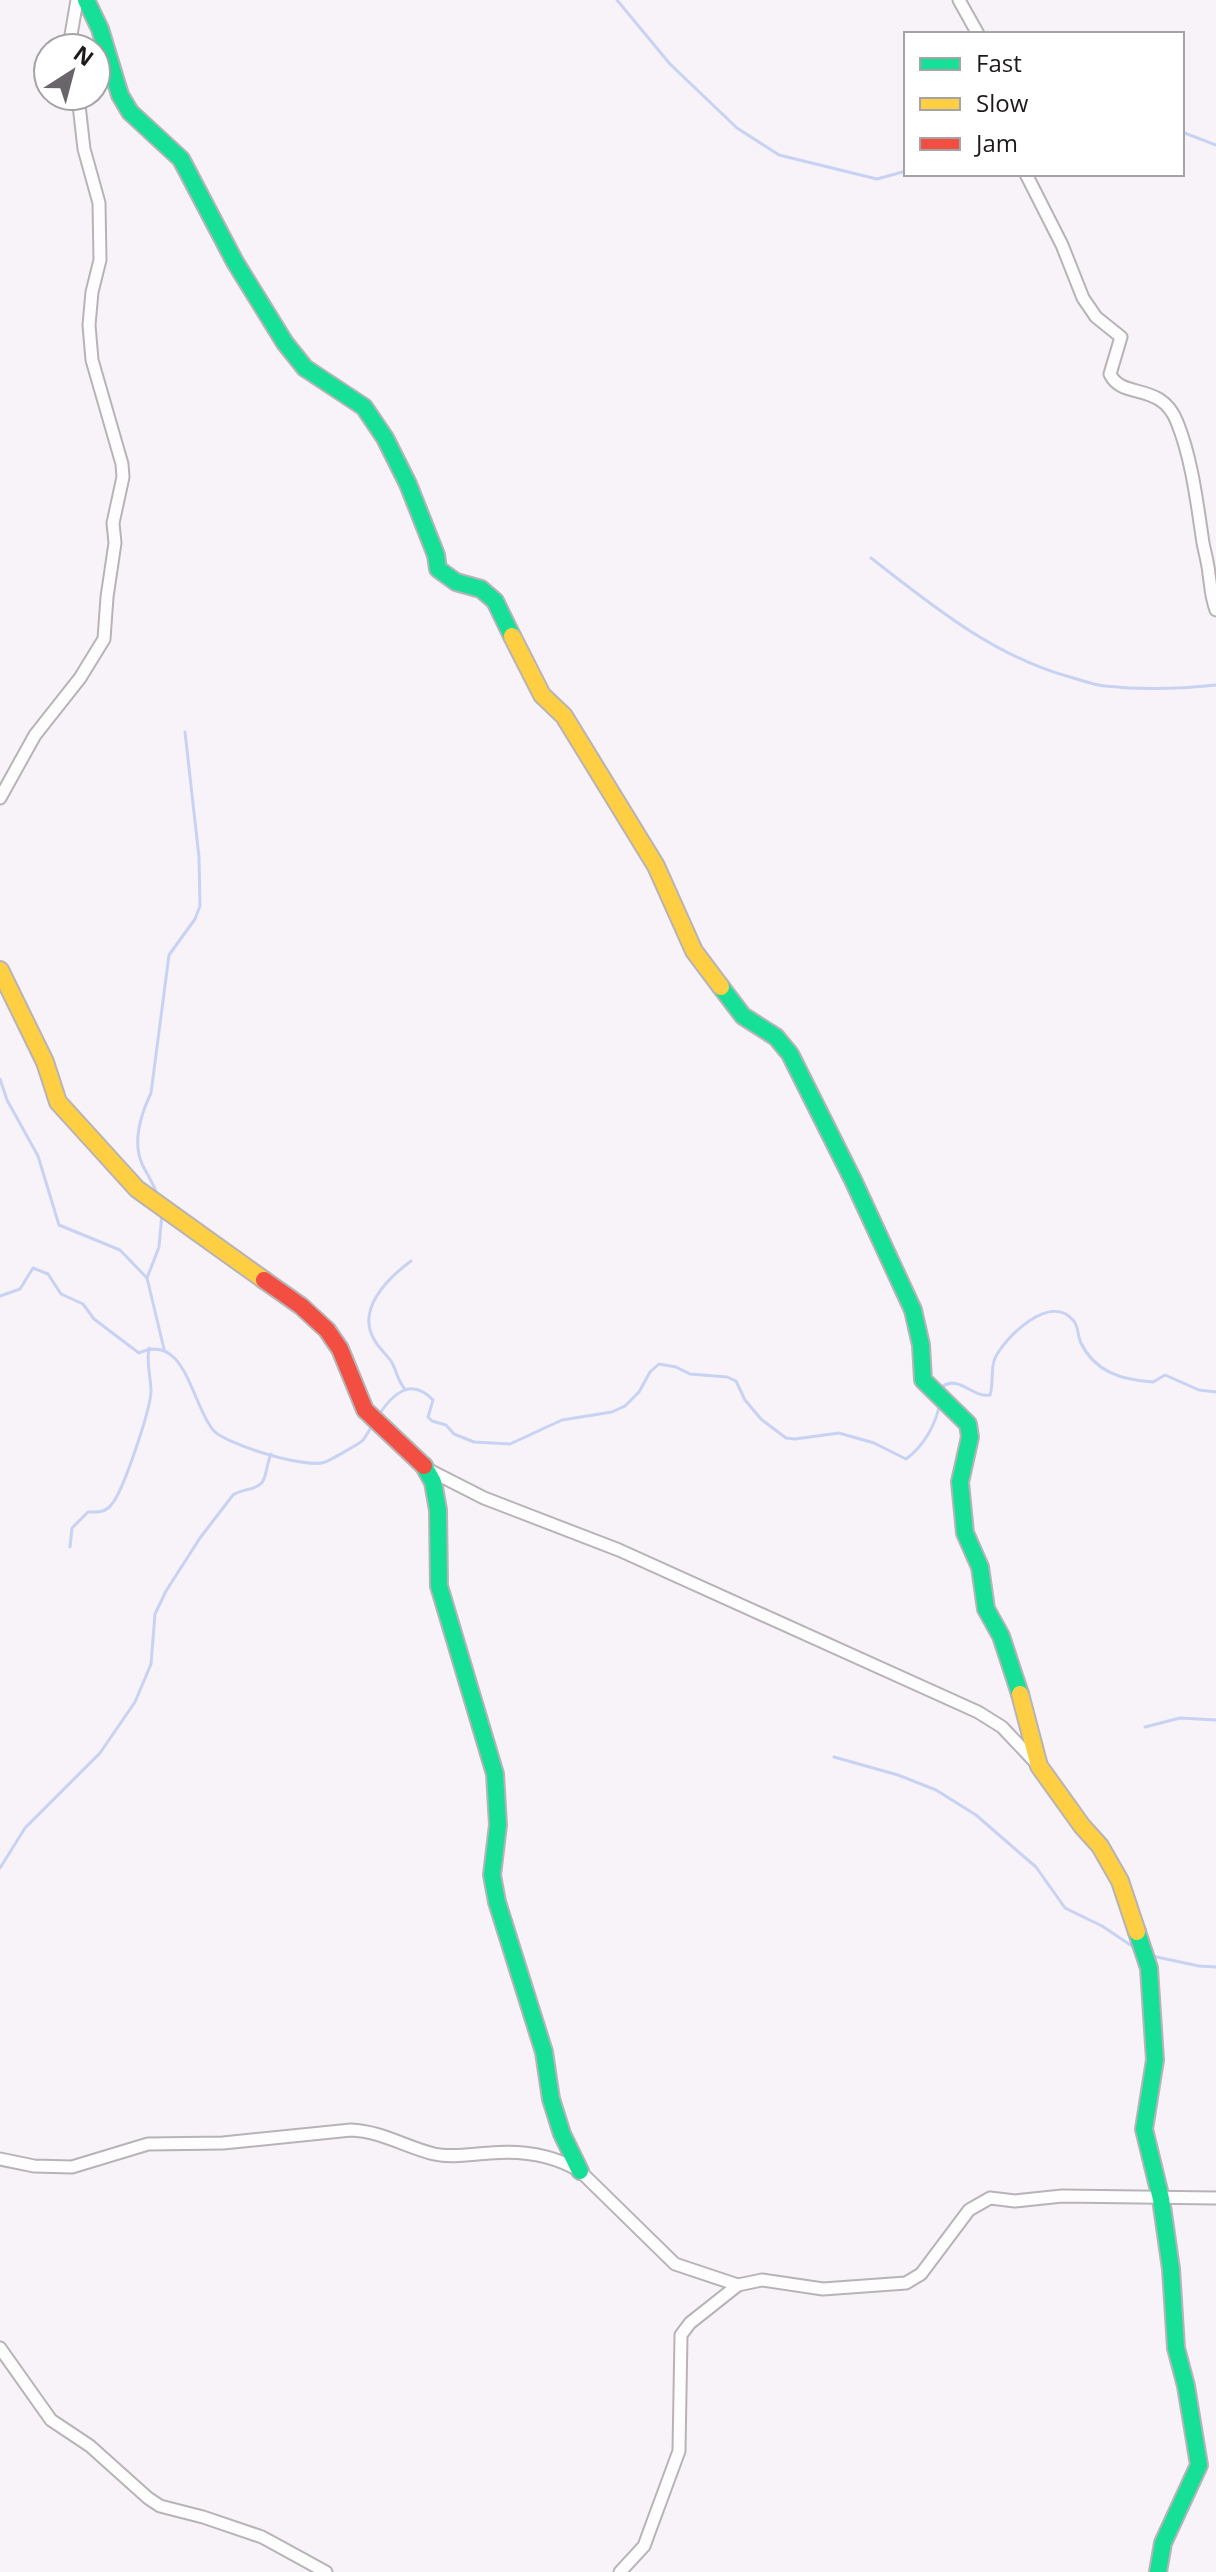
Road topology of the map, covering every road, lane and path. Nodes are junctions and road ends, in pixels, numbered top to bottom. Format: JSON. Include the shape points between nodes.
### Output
{"nodes":[{"id":1,"x":77,"y":0,"type":"edge"},
{"id":2,"x":86,"y":0,"type":"edge"},
{"id":3,"x":959,"y":0,"type":"edge"},
{"id":4,"x":72,"y":32,"type":"edge"},
{"id":5,"x":977,"y":32,"type":"edge"},
{"id":6,"x":80,"y":112,"type":"edge"},
{"id":7,"x":1027,"y":176,"type":"edge"},
{"id":8,"x":1216,"y":610,"type":"edge"},
{"id":9,"x":0,"y":798,"type":"edge"},
{"id":10,"x":0,"y":970,"type":"edge"},
{"id":11,"x":427,"y":1469,"type":"junction"},
{"id":12,"x":1039,"y":1766,"type":"junction"},
{"id":13,"x":0,"y":2159,"type":"edge"},
{"id":14,"x":580,"y":2171,"type":"junction"},
{"id":15,"x":1216,"y":2198,"type":"edge"},
{"id":16,"x":1161,"y":2199,"type":"junction"},
{"id":17,"x":738,"y":2285,"type":"junction"},
{"id":18,"x":0,"y":2348,"type":"edge"},
{"id":19,"x":326,"y":2572,"type":"edge"},
{"id":20,"x":620,"y":2572,"type":"edge"},
{"id":21,"x":1158,"y":2572,"type":"edge"}],
"edges":[{"from":1,"to":4,"type":"street"},
{"from":2,"to":12,"type":"street","via":[[130,112],[181,159],[285,343],[305,368],[364,407],[408,484],[438,569],[495,601],[542,695],[564,716],[656,866],[694,951],[743,1016],[776,1037],[790,1054],[913,1310],[923,1380],[968,1424],[960,1482],[965,1533],[980,1567],[986,1609],[1001,1636]]},
{"from":3,"to":5,"type":"street"},
{"from":6,"to":9,"type":"street","via":[[99,203],[100,260],[89,325],[92,360],[123,477],[113,523],[104,639],[35,735]]},
{"from":7,"to":8,"type":"street","via":[[1083,298],[1121,337],[1110,374],[1114,382],[1153,394],[1176,419]]},
{"from":10,"to":11,"type":"street","via":[[45,1062],[58,1102],[137,1189],[327,1330],[365,1410]]},
{"from":11,"to":12,"type":"street","via":[[978,1712],[1002,1727]]},
{"from":11,"to":14,"type":"street","via":[[438,1510],[439,1586],[495,1774],[498,1825],[492,1875],[497,1902],[540,2038],[551,2099]]},
{"from":12,"to":16,"type":"street","via":[[1120,1881],[1149,1968],[1155,2060],[1144,2129]]},
{"from":13,"to":14,"type":"street","via":[[72,2167],[148,2144],[223,2143],[351,2130],[437,2155],[548,2156]]},
{"from":14,"to":17,"type":"street","via":[[675,2264]]},
{"from":15,"to":16,"type":"street"},
{"from":16,"to":17,"type":"street","via":[[990,2198],[969,2210],[921,2274],[906,2283],[823,2289],[762,2280]]},
{"from":16,"to":21,"type":"street","via":[[1176,2348],[1199,2465],[1161,2543]]},
{"from":17,"to":20,"type":"street","via":[[681,2335],[679,2451],[644,2546]]},
{"from":18,"to":19,"type":"street","via":[[51,2420],[90,2446],[148,2498],[262,2537]]}]}
